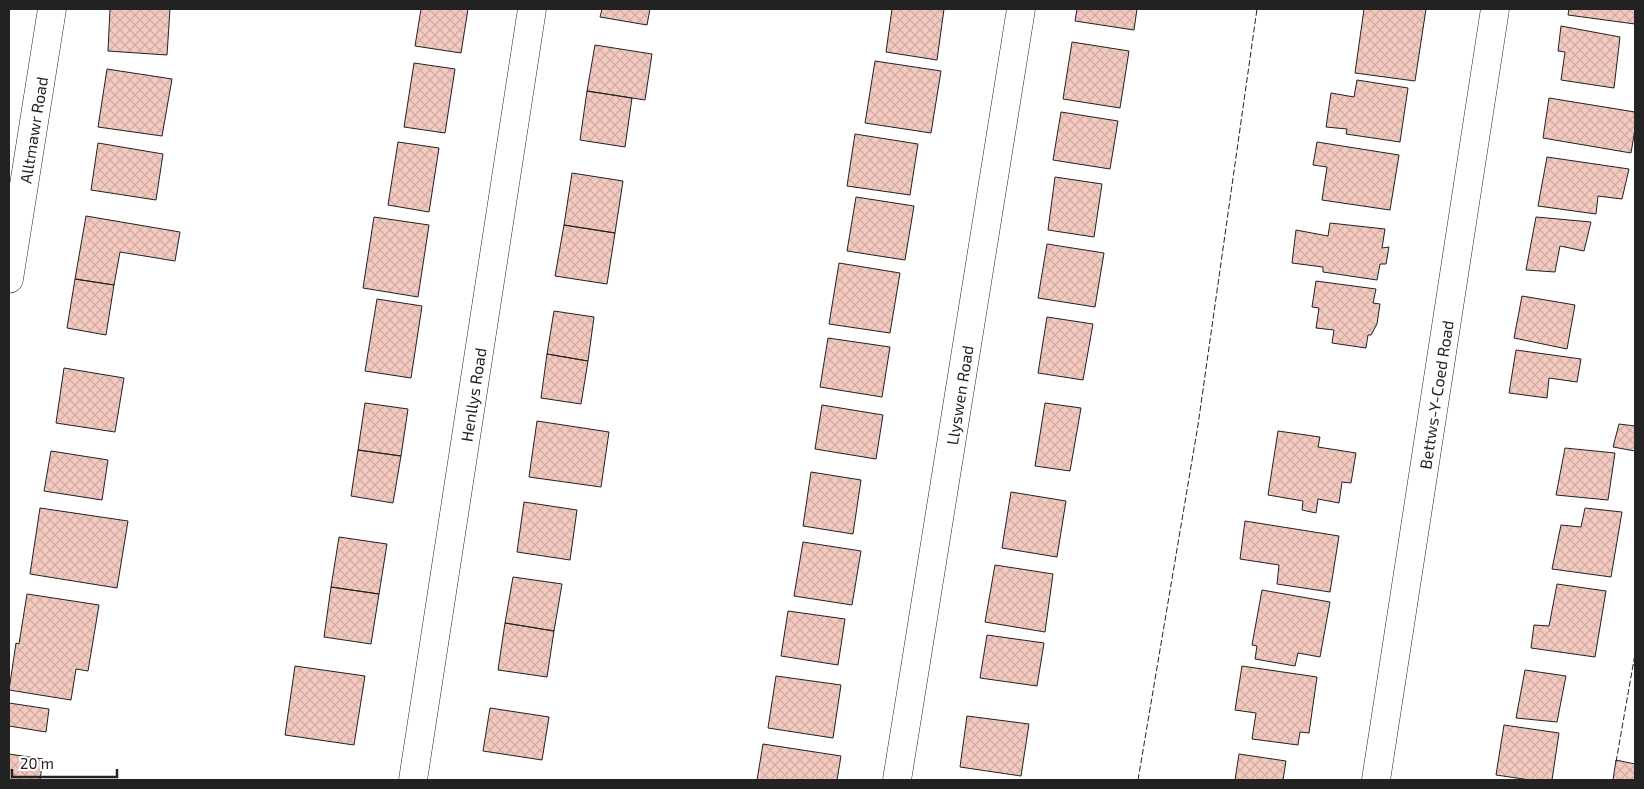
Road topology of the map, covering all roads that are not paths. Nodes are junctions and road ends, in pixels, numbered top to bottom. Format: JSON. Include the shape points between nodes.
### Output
{"nodes":[{"id":1,"x":52,"y":9,"type":"edge"},
{"id":2,"x":532,"y":9,"type":"edge"},
{"id":3,"x":1020,"y":9,"type":"edge"},
{"id":4,"x":1495,"y":9,"type":"edge"},
{"id":5,"x":9,"y":279,"type":"edge"},
{"id":6,"x":413,"y":780,"type":"edge"},
{"id":7,"x":897,"y":780,"type":"edge"},
{"id":8,"x":1376,"y":780,"type":"edge"}],
"edges":[{"from":1,"to":5,"type":"street","name":"Alltmawr Road"},
{"from":2,"to":6,"type":"street","name":"Henllys Road"},
{"from":3,"to":7,"type":"street","name":"Llyswen Road"},
{"from":4,"to":8,"type":"street","name":"Bettws-Y-Coed Road"}]}
